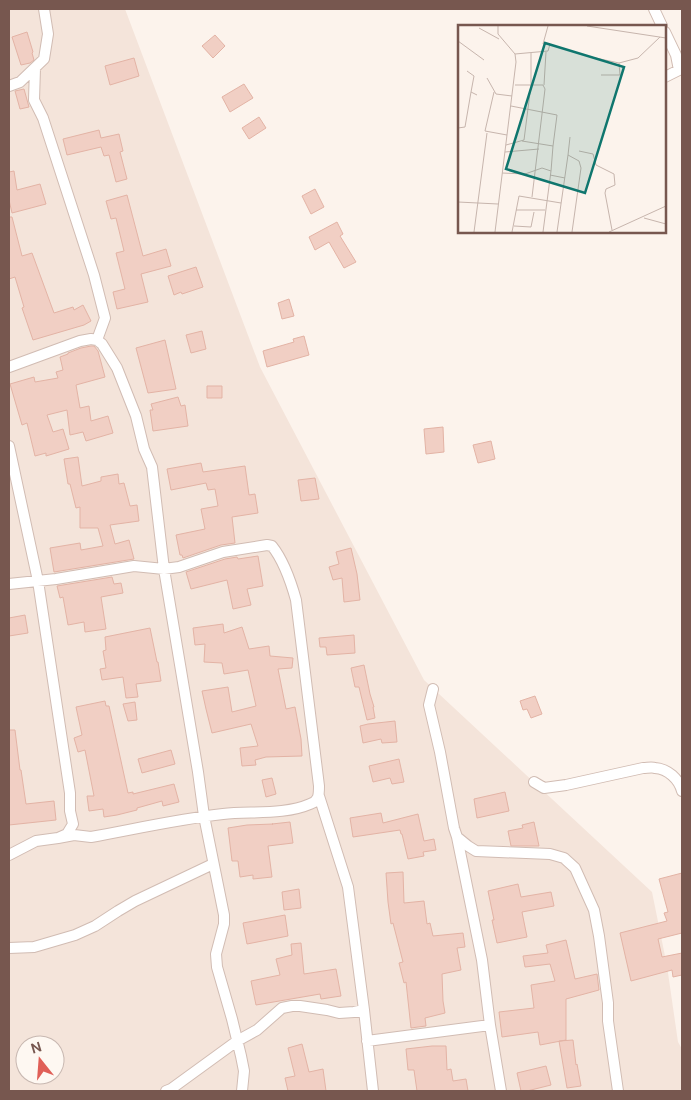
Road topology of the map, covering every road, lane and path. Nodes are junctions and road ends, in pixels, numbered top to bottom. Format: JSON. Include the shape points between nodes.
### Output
{"nodes":[{"id":1,"x":44,"y":9,"type":"edge"},
{"id":2,"x":654,"y":9,"type":"edge"},
{"id":3,"x":662,"y":25,"type":"edge"},
{"id":4,"x":666,"y":34,"type":"edge"},
{"id":5,"x":35,"y":68,"type":"junction"},
{"id":6,"x":666,"y":76,"type":"edge"},
{"id":7,"x":9,"y":86,"type":"edge"},
{"id":8,"x":97,"y":340,"type":"junction"},
{"id":9,"x":9,"y":367,"type":"edge"},
{"id":10,"x":9,"y":446,"type":"edge"},
{"id":11,"x":164,"y":568,"type":"junction"},
{"id":12,"x":38,"y":581,"type":"junction"},
{"id":13,"x":9,"y":584,"type":"edge"},
{"id":14,"x":433,"y":689,"type":"dead end"},
{"id":15,"x":534,"y":782,"type":"dead end"},
{"id":16,"x":682,"y":791,"type":"edge"},
{"id":17,"x":319,"y":796,"type":"junction"},
{"id":18,"x":204,"y":816,"type":"junction"},
{"id":19,"x":457,"y":837,"type":"junction"},
{"id":20,"x":58,"y":838,"type":"junction"},
{"id":21,"x":9,"y":855,"type":"edge"},
{"id":22,"x":213,"y":864,"type":"junction"},
{"id":23,"x":9,"y":948,"type":"edge"},
{"id":24,"x":364,"y":1010,"type":"junction"},
{"id":25,"x":490,"y":1025,"type":"junction"},
{"id":26,"x":237,"y":1041,"type":"junction"},
{"id":27,"x":367,"y":1041,"type":"junction"},
{"id":28,"x":166,"y":1091,"type":"edge"},
{"id":29,"x":242,"y":1091,"type":"edge"},
{"id":30,"x":373,"y":1091,"type":"edge"},
{"id":31,"x":501,"y":1091,"type":"edge"},
{"id":32,"x":618,"y":1091,"type":"edge"}],
"edges":[{"from":1,"to":5,"type":"street","via":[[48,34],[44,59]]},
{"from":2,"to":3,"type":"street"},
{"from":4,"to":6,"type":"street","via":[[679,70]]},
{"from":5,"to":7,"type":"street","via":[[20,82]]},
{"from":5,"to":8,"type":"street","via":[[34,100],[43,118],[94,274],[105,318]]},
{"from":8,"to":9,"type":"street","via":[[80,341]]},
{"from":8,"to":11,"type":"street","via":[[117,368],[152,467]]},
{"from":10,"to":12,"type":"street"},
{"from":11,"to":12,"type":"street","via":[[134,566]]},
{"from":11,"to":17,"type":"street","via":[[178,567],[223,552],[267,545],[274,548],[296,600]]},
{"from":11,"to":18,"type":"street"},
{"from":12,"to":13,"type":"street"},
{"from":12,"to":20,"type":"street","via":[[73,824],[67,834]]},
{"from":14,"to":19,"type":"street","via":[[429,705]]},
{"from":15,"to":16,"type":"street","via":[[544,788],[655,768],[669,772],[681,785]]},
{"from":17,"to":18,"type":"street","via":[[309,805],[283,810]]},
{"from":17,"to":24,"type":"street","via":[[348,887]]},
{"from":18,"to":20,"type":"street","via":[[91,837],[74,835]]},
{"from":18,"to":22,"type":"street"},
{"from":19,"to":25,"type":"street","via":[[482,960]]},
{"from":19,"to":32,"type":"street","via":[[476,851],[550,854],[564,858],[575,868],[594,910]]},
{"from":20,"to":21,"type":"street","via":[[36,841]]},
{"from":22,"to":23,"type":"street","via":[[75,935],[34,947]]},
{"from":22,"to":26,"type":"street","via":[[224,915],[216,954],[217,967]]},
{"from":24,"to":26,"type":"street","via":[[339,1013],[300,1006],[282,1008]]},
{"from":24,"to":27,"type":"street"},
{"from":25,"to":27,"type":"street"},
{"from":25,"to":31,"type":"street"},
{"from":26,"to":28,"type":"street"},
{"from":26,"to":29,"type":"street","via":[[244,1071]]},
{"from":27,"to":30,"type":"street"}]}
